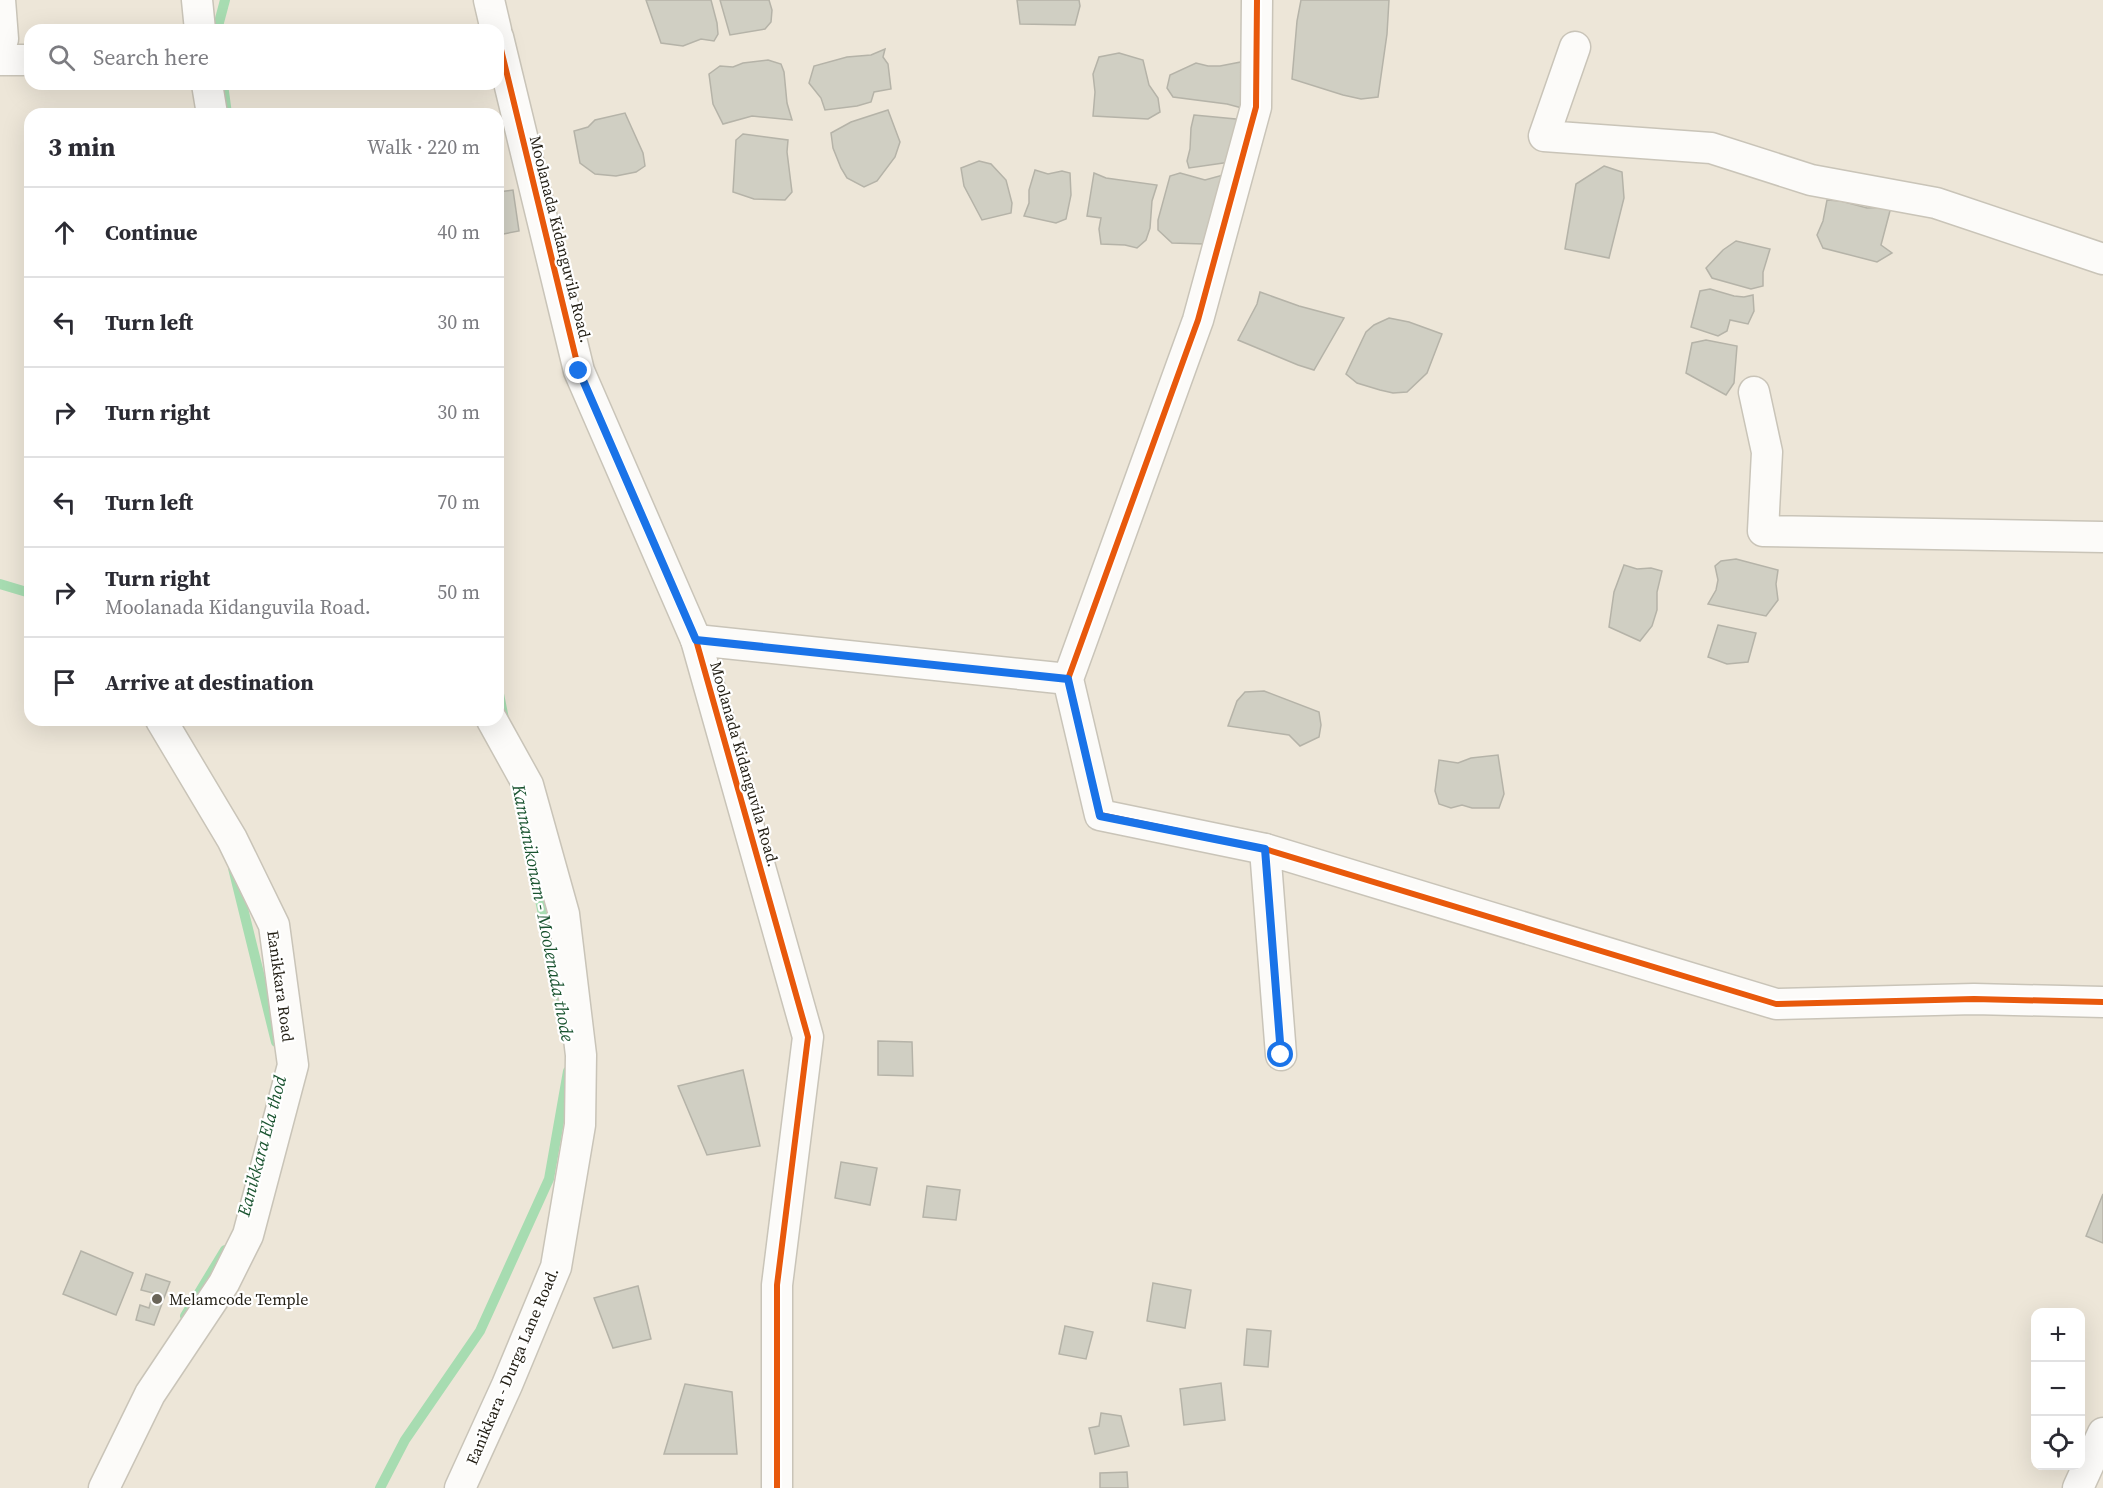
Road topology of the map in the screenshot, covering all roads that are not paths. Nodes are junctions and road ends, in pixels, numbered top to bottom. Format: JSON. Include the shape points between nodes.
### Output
{"nodes":[{"id":1,"x":0,"y":0,"type":"edge"},
{"id":2,"x":197,"y":0,"type":"edge"},
{"id":3,"x":489,"y":0,"type":"edge"},
{"id":4,"x":1257,"y":0,"type":"edge"},
{"id":5,"x":199,"y":24,"type":"edge"},
{"id":6,"x":495,"y":24,"type":"edge"},
{"id":7,"x":0,"y":46,"type":"edge"},
{"id":8,"x":1575,"y":47,"type":"dead end"},
{"id":9,"x":0,"y":60,"type":"edge"},
{"id":10,"x":24,"y":60,"type":"edge"},
{"id":11,"x":504,"y":62,"type":"edge"},
{"id":12,"x":208,"y":90,"type":"edge"},
{"id":13,"x":211,"y":108,"type":"edge"},
{"id":14,"x":2103,"y":259,"type":"edge"},
{"id":15,"x":1754,"y":392,"type":"dead end"},
{"id":16,"x":2103,"y":537,"type":"edge"},
{"id":17,"x":696,"y":640,"type":"junction"},
{"id":18,"x":1068,"y":679,"type":"junction"},
{"id":19,"x":165,"y":726,"type":"edge"},
{"id":20,"x":495,"y":726,"type":"edge"},
{"id":21,"x":1265,"y":849,"type":"junction"},
{"id":22,"x":2103,"y":1002,"type":"edge"},
{"id":23,"x":1281,"y":1055,"type":"dead end"},
{"id":24,"x":2103,"y":1433,"type":"edge"},
{"id":25,"x":105,"y":1488,"type":"edge"},
{"id":26,"x":460,"y":1488,"type":"edge"},
{"id":27,"x":777,"y":1488,"type":"edge"},
{"id":28,"x":2078,"y":1488,"type":"edge"}],
"edges":[{"from":1,"to":7,"type":"street"},
{"from":2,"to":5,"type":"street"},
{"from":3,"to":6,"type":"street"},
{"from":4,"to":18,"type":"street","via":[[1256,107],[1198,320]]},
{"from":8,"to":14,"type":"street","via":[[1544,136],[1711,148],[1811,180],[1936,203]]},
{"from":9,"to":10,"type":"street"},
{"from":11,"to":17,"type":"street","name":"Moolanada Kidanguvila Road.","via":[[579,371]]},
{"from":12,"to":13,"type":"street"},
{"from":15,"to":16,"type":"street","via":[[1767,452],[1763,531]]},
{"from":17,"to":18,"type":"street"},
{"from":17,"to":27,"type":"street","name":"Moolanada Kidanguvila Road.","via":[[808,1037],[777,1285]]},
{"from":18,"to":21,"type":"street","via":[[1100,816]]},
{"from":19,"to":25,"type":"street","name":"Eanikkara Road","via":[[232,839],[274,925],[293,1065],[248,1235],[224,1283],[150,1394]]},
{"from":20,"to":26,"type":"street","name":"Eanikkara - Durga Lane Road.","via":[[528,785],[564,914],[581,1055],[580,1125],[556,1267]]},
{"from":21,"to":22,"type":"street","via":[[1776,1004],[1974,999]]},
{"from":21,"to":23,"type":"street"},
{"from":24,"to":28,"type":"street"}]}
